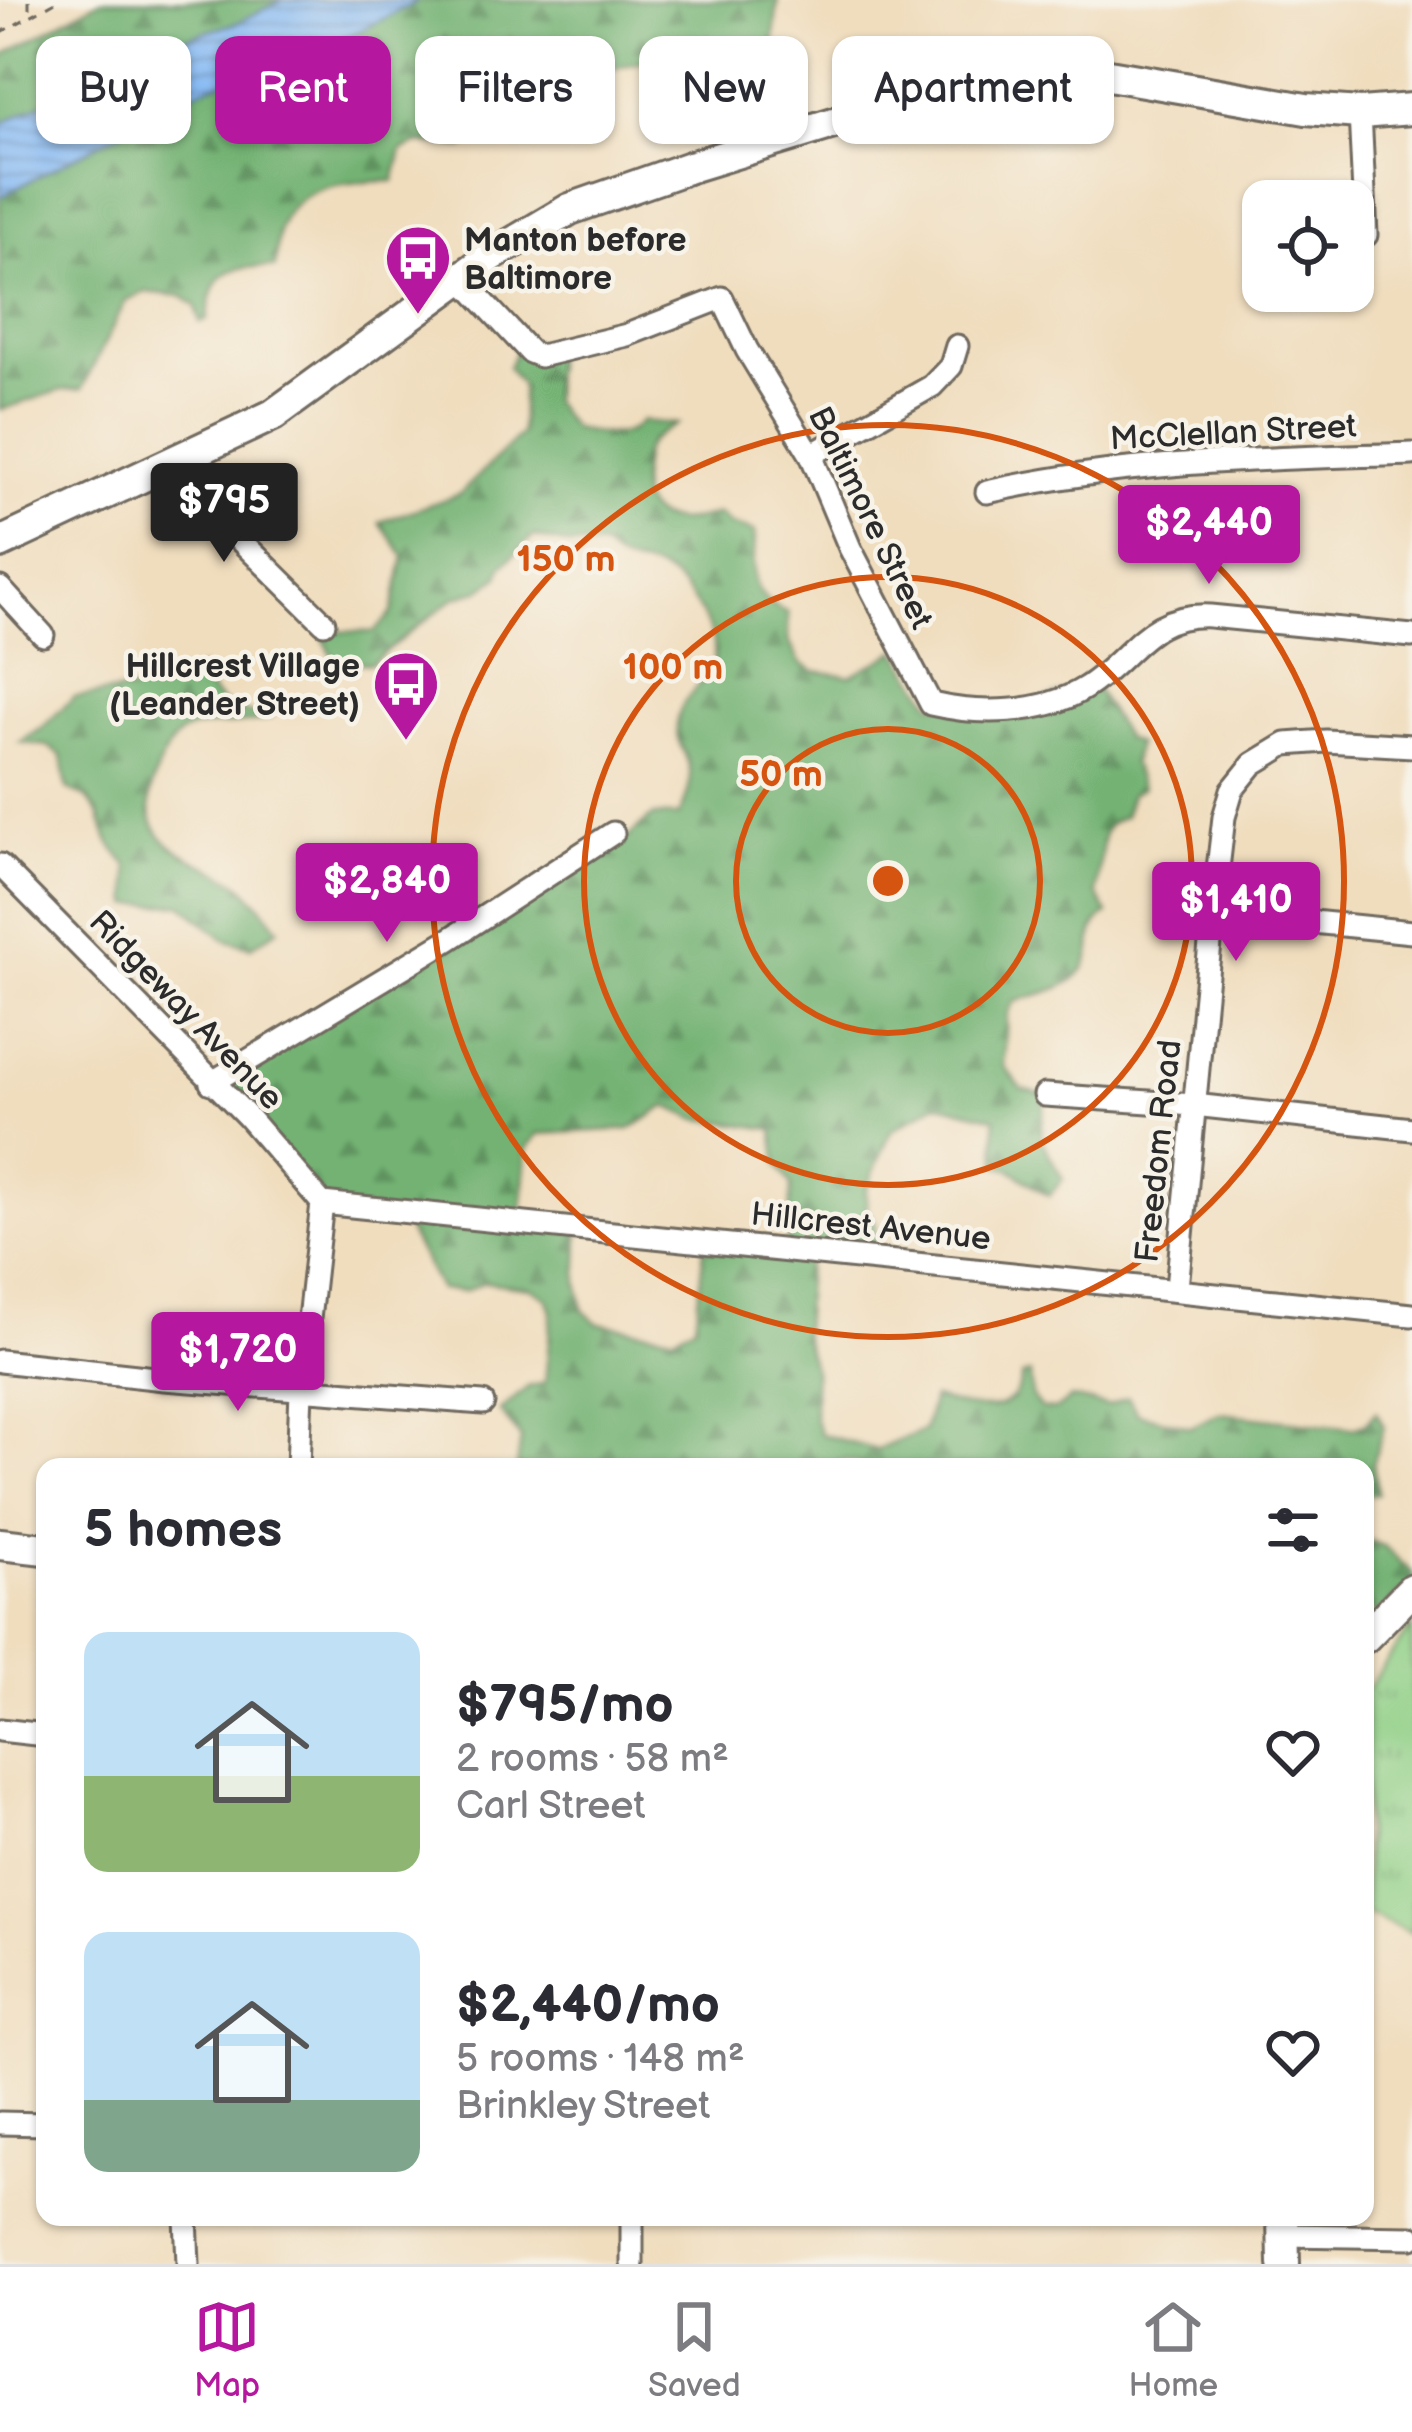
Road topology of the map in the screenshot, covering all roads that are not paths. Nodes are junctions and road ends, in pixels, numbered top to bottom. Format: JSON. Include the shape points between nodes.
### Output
{"nodes":[{"id":1,"x":1412,"y":109,"type":"edge"},
{"id":2,"x":1360,"y":113,"type":"junction"},
{"id":3,"x":1363,"y":180,"type":"edge"},
{"id":4,"x":461,"y":278,"type":"junction"},
{"id":5,"x":957,"y":346,"type":"dead end"},
{"id":6,"x":1412,"y":454,"type":"edge"},
{"id":7,"x":812,"y":455,"type":"junction"},
{"id":8,"x":164,"y":465,"type":"junction"},
{"id":9,"x":987,"y":492,"type":"dead end"},
{"id":10,"x":0,"y":543,"type":"edge"},
{"id":11,"x":0,"y":588,"type":"edge"},
{"id":12,"x":324,"y":623,"type":"dead end"},
{"id":13,"x":43,"y":635,"type":"dead end"},
{"id":14,"x":1412,"y":635,"type":"edge"},
{"id":15,"x":1412,"y":746,"type":"edge"},
{"id":16,"x":613,"y":833,"type":"dead end"},
{"id":17,"x":0,"y":865,"type":"edge"},
{"id":18,"x":1213,"y":912,"type":"junction"},
{"id":19,"x":1412,"y":932,"type":"edge"},
{"id":20,"x":212,"y":1083,"type":"junction"},
{"id":21,"x":1045,"y":1095,"type":"dead end"},
{"id":22,"x":1194,"y":1106,"type":"junction"},
{"id":23,"x":1412,"y":1129,"type":"edge"},
{"id":24,"x":322,"y":1203,"type":"junction"},
{"id":25,"x":1177,"y":1288,"type":"junction"},
{"id":26,"x":1412,"y":1316,"type":"edge"},
{"id":27,"x":0,"y":1361,"type":"edge"},
{"id":28,"x":301,"y":1391,"type":"junction"},
{"id":29,"x":483,"y":1403,"type":"dead end"},
{"id":30,"x":298,"y":1458,"type":"edge"},
{"id":31,"x":0,"y":1544,"type":"edge"},
{"id":32,"x":36,"y":1548,"type":"edge"},
{"id":33,"x":1412,"y":1588,"type":"edge"},
{"id":34,"x":1374,"y":1628,"type":"edge"},
{"id":35,"x":0,"y":1730,"type":"edge"},
{"id":36,"x":36,"y":1734,"type":"edge"},
{"id":37,"x":0,"y":2123,"type":"edge"},
{"id":38,"x":36,"y":2124,"type":"edge"},
{"id":39,"x":187,"y":2226,"type":"edge"},
{"id":40,"x":632,"y":2226,"type":"edge"},
{"id":41,"x":1412,"y":2237,"type":"edge"},
{"id":42,"x":1284,"y":2239,"type":"edge"},
{"id":43,"x":188,"y":2264,"type":"edge"},
{"id":44,"x":632,"y":2264,"type":"edge"}],
"edges":[{"from":1,"to":2,"type":"main road"},
{"from":2,"to":3,"type":"street"},
{"from":2,"to":4,"type":"main road","via":[[1092,70],[1013,74],[602,196]]},
{"from":4,"to":7,"type":"street","name":"Baltimore Street","via":[[540,356],[627,335],[722,298]]},
{"from":4,"to":8,"type":"main road","via":[[299,398]]},
{"from":5,"to":7,"type":"street","via":[[952,366],[932,386]]},
{"from":6,"to":9,"type":"street","name":"McClellan Street","via":[[1188,463]]},
{"from":7,"to":14,"type":"street","name":"Baltimore Street","via":[[931,704],[1021,709],[1067,697],[1178,616]]},
{"from":8,"to":10,"type":"main road"},
{"from":8,"to":12,"type":"street"},
{"from":11,"to":13,"type":"street"},
{"from":15,"to":18,"type":"street","name":"Freedom Road","via":[[1306,741],[1253,764],[1224,817]]},
{"from":16,"to":20,"type":"street"},
{"from":17,"to":20,"type":"street","name":"Ridgeway Avenue"},
{"from":18,"to":19,"type":"street"},
{"from":18,"to":22,"type":"street","name":"Freedom Road"},
{"from":20,"to":24,"type":"street","name":"Ridgeway Avenue"},
{"from":21,"to":22,"type":"street"},
{"from":22,"to":23,"type":"street"},
{"from":22,"to":25,"type":"street","name":"Freedom Road"},
{"from":24,"to":25,"type":"street","name":"Hillcrest Avenue"},
{"from":24,"to":28,"type":"street"},
{"from":25,"to":26,"type":"street","name":"Hillcrest Avenue"},
{"from":27,"to":28,"type":"street"},
{"from":28,"to":29,"type":"street"},
{"from":28,"to":30,"type":"street"},
{"from":31,"to":32,"type":"main road"},
{"from":33,"to":34,"type":"main road"},
{"from":35,"to":36,"type":"street"},
{"from":37,"to":38,"type":"street"},
{"from":39,"to":43,"type":"street"},
{"from":40,"to":44,"type":"street"},
{"from":41,"to":42,"type":"street"}]}
